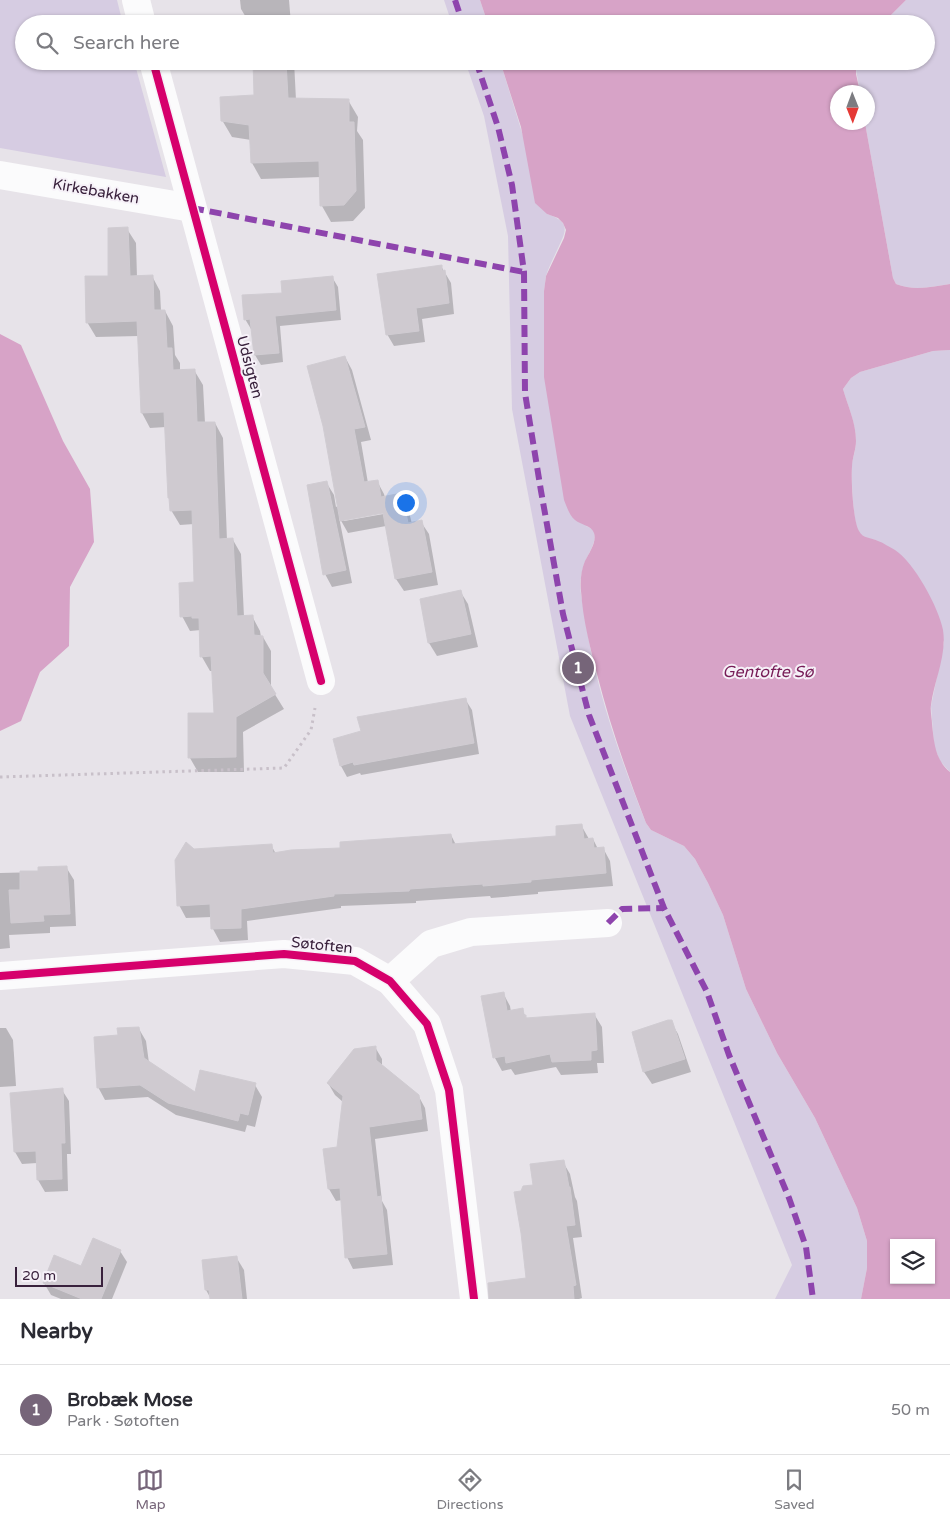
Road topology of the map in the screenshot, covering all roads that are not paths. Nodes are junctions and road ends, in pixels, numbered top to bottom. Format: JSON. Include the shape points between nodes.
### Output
{"nodes":[{"id":1,"x":136,"y":0,"type":"edge"},
{"id":2,"x":140,"y":15,"type":"edge"},
{"id":3,"x":155,"y":70,"type":"edge"},
{"id":4,"x":0,"y":175,"type":"edge"},
{"id":5,"x":192,"y":208,"type":"junction"},
{"id":6,"x":320,"y":681,"type":"road end"},
{"id":7,"x":608,"y":923,"type":"dead end"},
{"id":8,"x":0,"y":976,"type":"edge"},
{"id":9,"x":390,"y":981,"type":"junction"},
{"id":10,"x":474,"y":1299,"type":"edge"}],
"edges":[{"from":1,"to":2,"type":"street"},
{"from":3,"to":5,"type":"street","name":"Udsigten"},
{"from":4,"to":5,"type":"street","name":"Kirkebakken"},
{"from":5,"to":6,"type":"street","name":"Udsigten"},
{"from":7,"to":9,"type":"street","via":[[471,932],[431,944]]},
{"from":8,"to":9,"type":"street","name":"Søtoften","via":[[284,954],[355,961]]},
{"from":9,"to":10,"type":"street","name":"Søtoften","via":[[427,1024],[449,1090]]}]}
